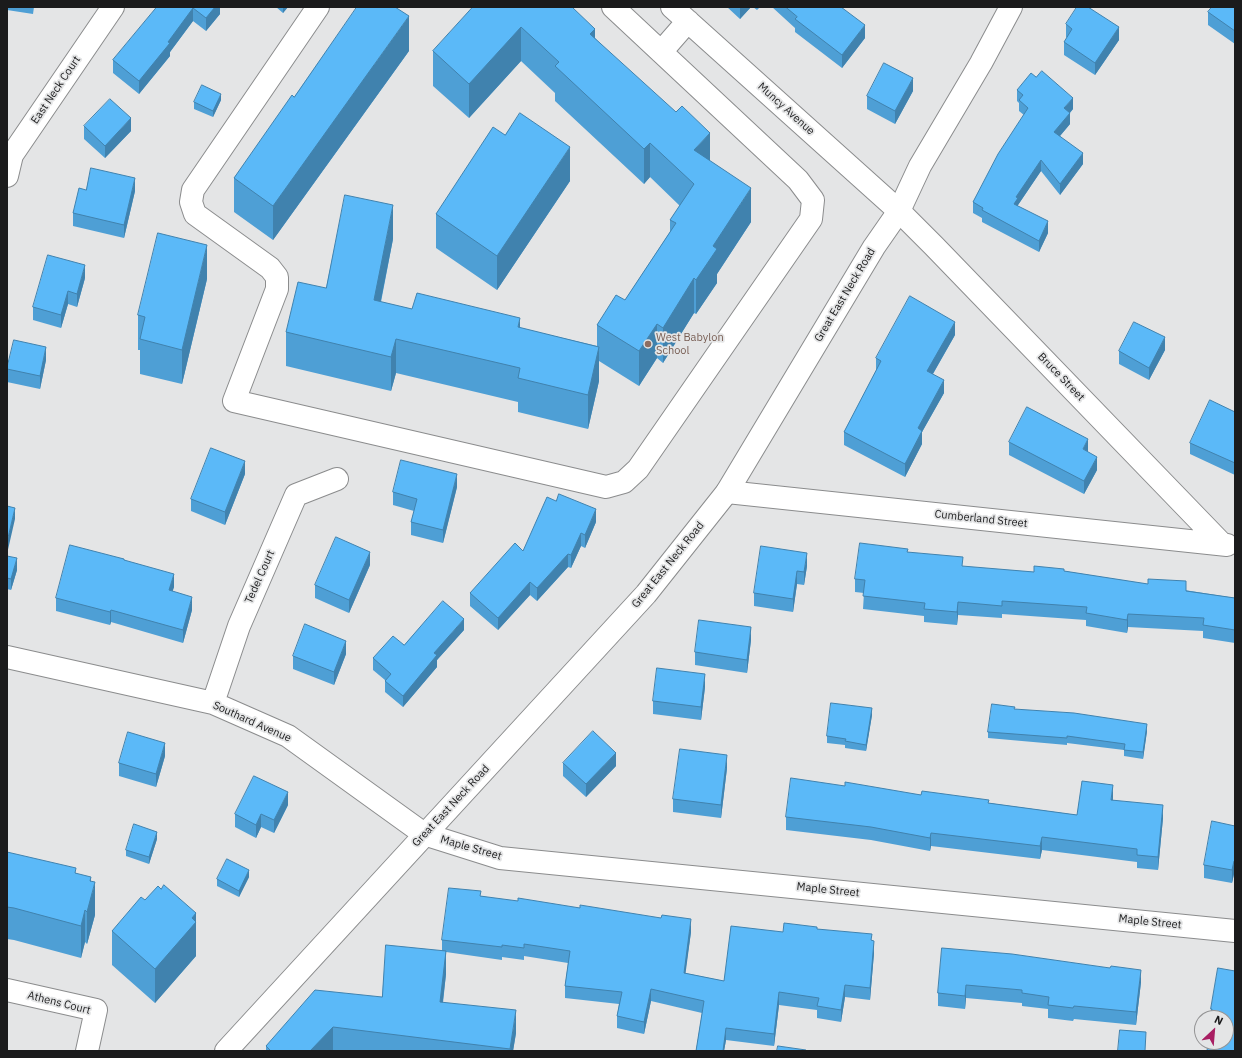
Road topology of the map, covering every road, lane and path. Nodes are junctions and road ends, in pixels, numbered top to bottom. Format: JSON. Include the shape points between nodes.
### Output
{"nodes":[{"id":1,"x":112,"y":7,"type":"edge"},
{"id":2,"x":318,"y":7,"type":"edge"},
{"id":3,"x":613,"y":7,"type":"edge"},
{"id":4,"x":1011,"y":7,"type":"edge"},
{"id":5,"x":680,"y":14,"type":"edge"},
{"id":6,"x":661,"y":52,"type":"junction"},
{"id":7,"x":7,"y":176,"type":"edge"},
{"id":8,"x":899,"y":211,"type":"junction"},
{"id":9,"x":336,"y":479,"type":"dead end"},
{"id":10,"x":727,"y":492,"type":"junction"},
{"id":11,"x":1229,"y":545,"type":"edge"},
{"id":12,"x":7,"y":657,"type":"edge"},
{"id":13,"x":213,"y":703,"type":"junction"},
{"id":14,"x":424,"y":834,"type":"junction"},
{"id":15,"x":1235,"y":931,"type":"edge"},
{"id":16,"x":7,"y":990,"type":"edge"},
{"id":17,"x":87,"y":1051,"type":"edge"},
{"id":18,"x":226,"y":1051,"type":"edge"}],
"edges":[{"from":1,"to":7,"type":"street","name":"East Neck Court","via":[[12,155]]},
{"from":2,"to":6,"type":"street","via":[[193,190],[195,214],[270,268],[277,277],[277,289],[234,401],[606,486],[624,482],[638,469],[811,219],[813,200],[798,180]]},
{"from":3,"to":6,"type":"street"},
{"from":4,"to":8,"type":"street","name":"Great East Neck Road","via":[[920,166]]},
{"from":5,"to":6,"type":"street"},
{"from":5,"to":8,"type":"street","name":"Muncy Avenue"},
{"from":8,"to":10,"type":"street","name":"Great East Neck Road","via":[[874,247]]},
{"from":8,"to":11,"type":"street","name":"Bruce Street"},
{"from":9,"to":13,"type":"street","name":"Tedel Court","via":[[296,495],[239,626]]},
{"from":10,"to":11,"type":"street","name":"Cumberland Street"},
{"from":10,"to":14,"type":"street","name":"Great East Neck Road","via":[[646,594]]},
{"from":12,"to":13,"type":"street","name":"Southard Avenue"},
{"from":13,"to":14,"type":"street","name":"Southard Avenue","via":[[288,736]]},
{"from":14,"to":15,"type":"street","name":"Maple Street","via":[[500,858]]},
{"from":14,"to":18,"type":"street","name":"Great East Neck Road"},
{"from":16,"to":17,"type":"street","name":"Athens Court","via":[[96,1010]]}]}
